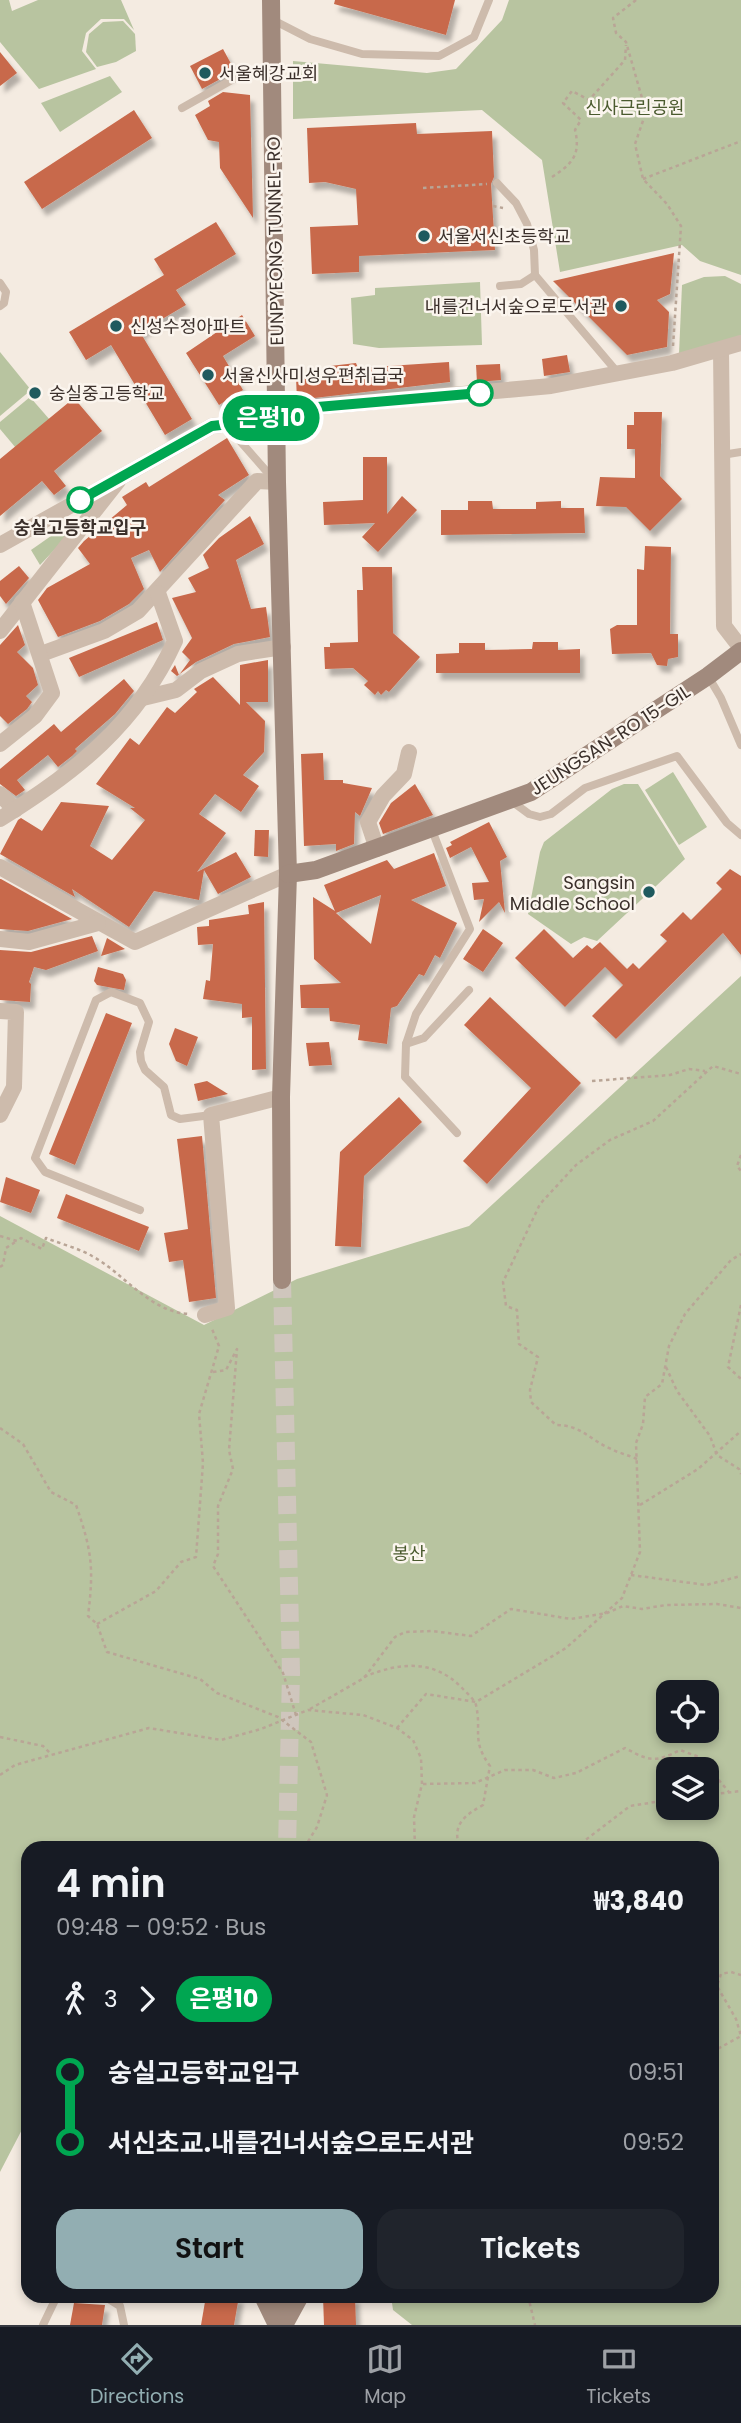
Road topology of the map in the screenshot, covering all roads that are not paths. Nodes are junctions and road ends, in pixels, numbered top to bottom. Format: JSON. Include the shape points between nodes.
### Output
{"nodes":[{"id":1,"x":271,"y":0,"type":"edge"},
{"id":2,"x":489,"y":0,"type":"edge"},
{"id":3,"x":273,"y":20,"type":"junction"},
{"id":4,"x":244,"y":74,"type":"dead end"},
{"id":5,"x":182,"y":108,"type":"dead end"},
{"id":6,"x":497,"y":183,"type":"road end"},
{"id":7,"x":535,"y":275,"type":"junction"},
{"id":8,"x":0,"y":283,"type":"edge"},
{"id":9,"x":500,"y":286,"type":"dead end"},
{"id":10,"x":0,"y":306,"type":"edge"},
{"id":11,"x":741,"y":343,"type":"edge"},
{"id":12,"x":721,"y":349,"type":"junction"},
{"id":13,"x":619,"y":374,"type":"junction"},
{"id":14,"x":276,"y":416,"type":"junction"},
{"id":15,"x":224,"y":424,"type":"junction"},
{"id":16,"x":741,"y":452,"type":"edge"},
{"id":17,"x":722,"y":455,"type":"junction"},
{"id":18,"x":122,"y":476,"type":"junction"},
{"id":19,"x":277,"y":482,"type":"junction"},
{"id":20,"x":0,"y":545,"type":"edge"},
{"id":21,"x":158,"y":593,"type":"junction"},
{"id":22,"x":22,"y":602,"type":"junction"},
{"id":23,"x":0,"y":631,"type":"edge"},
{"id":24,"x":283,"y":647,"type":"junction"},
{"id":25,"x":741,"y":650,"type":"edge"},
{"id":26,"x":41,"y":654,"type":"junction"},
{"id":27,"x":708,"y":676,"type":"junction"},
{"id":28,"x":144,"y":698,"type":"junction"},
{"id":29,"x":0,"y":744,"type":"edge"},
{"id":30,"x":741,"y":746,"type":"edge"},
{"id":31,"x":409,"y":752,"type":"dead end"},
{"id":32,"x":0,"y":794,"type":"edge"},
{"id":33,"x":510,"y":800,"type":"junction"},
{"id":34,"x":15,"y":810,"type":"junction"},
{"id":35,"x":0,"y":819,"type":"edge"},
{"id":36,"x":432,"y":830,"type":"junction"},
{"id":37,"x":741,"y":835,"type":"edge"},
{"id":38,"x":377,"y":849,"type":"junction"},
{"id":39,"x":0,"y":867,"type":"edge"},
{"id":40,"x":288,"y":874,"type":"junction"},
{"id":41,"x":98,"y":923,"type":"junction"},
{"id":42,"x":0,"y":939,"type":"edge"},
{"id":43,"x":469,"y":990,"type":"dead end"},
{"id":44,"x":0,"y":1011,"type":"edge"},
{"id":45,"x":406,"y":1044,"type":"junction"},
{"id":46,"x":281,"y":1097,"type":"junction"},
{"id":47,"x":0,"y":1115,"type":"edge"},
{"id":48,"x":211,"y":1115,"type":"junction"},
{"id":49,"x":457,"y":1133,"type":"dead end"},
{"id":50,"x":140,"y":1210,"type":"dead end"},
{"id":51,"x":282,"y":1280,"type":"tunnel mouth"},
{"id":52,"x":205,"y":1315,"type":"road end"},
{"id":53,"x":54,"y":2303,"type":"edge"},
{"id":54,"x":115,"y":2303,"type":"edge"},
{"id":55,"x":267,"y":2303,"type":"edge"},
{"id":56,"x":280,"y":2303,"type":"edge"},
{"id":57,"x":295,"y":2303,"type":"edge"},
{"id":58,"x":43,"y":2325,"type":"edge"},
{"id":59,"x":124,"y":2325,"type":"edge"},
{"id":60,"x":280,"y":2325,"type":"edge"}],
"edges":[{"from":1,"to":3,"type":"main road","name":"EUNPYEONG TUNNEL-RO"},
{"from":2,"to":3,"type":"lane","via":[[474,37],[439,57],[362,54],[310,39]]},
{"from":3,"to":14,"type":"main road","name":"EUNPYEONG TUNNEL-RO"},
{"from":4,"to":5,"type":"lane"},
{"from":6,"to":7,"type":"lane","via":[[516,203],[527,224]]},
{"from":7,"to":9,"type":"lane","via":[[522,284]]},
{"from":7,"to":13,"type":"lane"},
{"from":8,"to":10,"type":"lane","via":[[6,292]]},
{"from":11,"to":12,"type":"street"},
{"from":12,"to":13,"type":"street"},
{"from":12,"to":17,"type":"street","name":"JEUNGSAN-RO 15-GIL"},
{"from":13,"to":14,"type":"street","via":[[517,391],[306,408]]},
{"from":14,"to":15,"type":"street"},
{"from":14,"to":19,"type":"main road","name":"EUNPYEONG TUNNEL-RO"},
{"from":15,"to":18,"type":"street","via":[[212,426]]},
{"from":15,"to":19,"type":"lane"},
{"from":16,"to":17,"type":"lane"},
{"from":17,"to":25,"type":"street","name":"JEUNGSAN-RO 15-GIL","via":[[724,626]]},
{"from":18,"to":20,"type":"street"},
{"from":18,"to":22,"type":"street"},
{"from":19,"to":21,"type":"street","via":[[257,481]]},
{"from":19,"to":24,"type":"main road","name":"EUNPYEONG TUNNEL-RO"},
{"from":21,"to":26,"type":"street","via":[[104,631]]},
{"from":21,"to":28,"type":"street","via":[[175,641]]},
{"from":22,"to":23,"type":"street"},
{"from":22,"to":26,"type":"street"},
{"from":24,"to":28,"type":"street","via":[[238,654],[201,671],[176,690]]},
{"from":24,"to":40,"type":"main road","name":"EUNPYEONG TUNNEL-RO"},
{"from":25,"to":27,"type":"main road","name":"JEUNGSAN-RO 15-GIL"},
{"from":26,"to":29,"type":"street","via":[[52,693],[35,716]]},
{"from":27,"to":30,"type":"lane"},
{"from":27,"to":33,"type":"main road","name":"JEUNGSAN-RO 15-GIL","via":[[530,792]]},
{"from":28,"to":34,"type":"street","via":[[74,770]]},
{"from":31,"to":38,"type":"street","via":[[404,774],[383,796],[368,822]]},
{"from":32,"to":34,"type":"street"},
{"from":33,"to":36,"type":"main road","name":"JEUNGSAN-RO 15-GIL"},
{"from":33,"to":37,"type":"lane","via":[[540,817],[585,788],[677,756]]},
{"from":34,"to":35,"type":"street"},
{"from":36,"to":38,"type":"main road","name":"JEUNGSAN-RO 15-GIL"},
{"from":36,"to":45,"type":"lane","via":[[470,929],[416,1014]]},
{"from":38,"to":40,"type":"main road","name":"JEUNGSAN-RO 15-GIL","via":[[316,870]]},
{"from":39,"to":41,"type":"street"},
{"from":40,"to":41,"type":"street","via":[[135,942]]},
{"from":40,"to":46,"type":"main road","name":"EUNPYEONG TUNNEL-RO"},
{"from":41,"to":42,"type":"street","via":[[29,942]]},
{"from":43,"to":45,"type":"lane","via":[[424,1038]]},
{"from":44,"to":47,"type":"street","via":[[16,1012],[14,1087]]},
{"from":45,"to":49,"type":"lane","via":[[405,1077]]},
{"from":46,"to":48,"type":"street"},
{"from":46,"to":51,"type":"main road","name":"EUNPYEONG TUNNEL-RO"},
{"from":48,"to":50,"type":"lane","via":[[180,1119],[171,1115],[164,1087],[141,1061],[149,1022],[140,1003],[111,992],[96,1000],[35,1158],[45,1172]]},
{"from":48,"to":52,"type":"street","via":[[227,1308]]},
{"from":53,"to":58,"type":"lane"},
{"from":54,"to":59,"type":"lane"},
{"from":55,"to":60,"type":"main road"},
{"from":56,"to":60,"type":"main road"},
{"from":57,"to":60,"type":"main road"}]}
